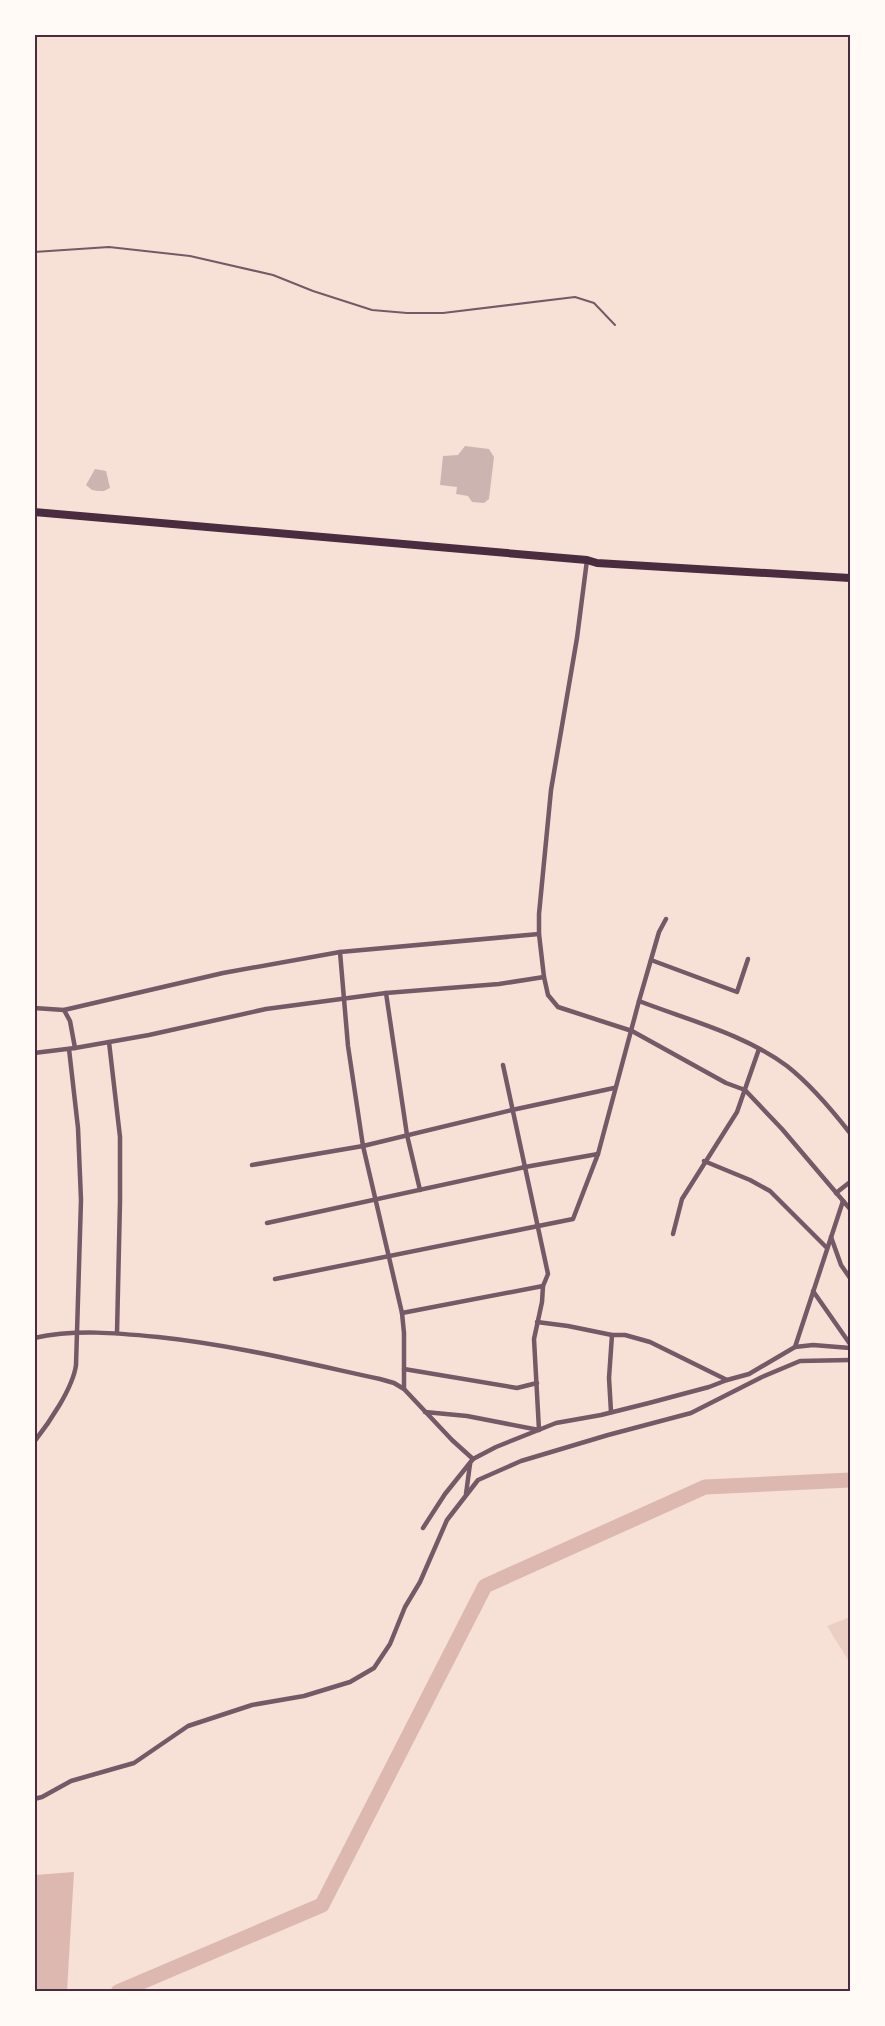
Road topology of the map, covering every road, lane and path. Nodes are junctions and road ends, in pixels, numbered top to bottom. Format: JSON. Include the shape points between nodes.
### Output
{"nodes":[{"id":1,"x":34,"y":252,"type":"edge"},
{"id":2,"x":615,"y":325,"type":"dead end"},
{"id":3,"x":34,"y":512,"type":"edge"},
{"id":4,"x":586,"y":560,"type":"junction"},
{"id":5,"x":850,"y":578,"type":"edge"},
{"id":6,"x":666,"y":920,"type":"dead end"},
{"id":7,"x":539,"y":934,"type":"junction"},
{"id":8,"x":339,"y":952,"type":"junction"},
{"id":9,"x":748,"y":959,"type":"dead end"},
{"id":10,"x":651,"y":960,"type":"junction"},
{"id":11,"x":544,"y":977,"type":"junction"},
{"id":12,"x":386,"y":993,"type":"junction"},
{"id":13,"x":344,"y":998,"type":"junction"},
{"id":14,"x":639,"y":1001,"type":"junction"},
{"id":15,"x":34,"y":1008,"type":"edge"},
{"id":16,"x":64,"y":1010,"type":"junction"},
{"id":17,"x":632,"y":1031,"type":"junction"},
{"id":18,"x":109,"y":1042,"type":"junction"},
{"id":19,"x":72,"y":1049,"type":"junction"},
{"id":20,"x":759,"y":1049,"type":"junction"},
{"id":21,"x":34,"y":1053,"type":"edge"},
{"id":22,"x":503,"y":1065,"type":"dead end"},
{"id":23,"x":614,"y":1088,"type":"junction"},
{"id":24,"x":745,"y":1090,"type":"junction"},
{"id":25,"x":512,"y":1110,"type":"junction"},
{"id":26,"x":850,"y":1133,"type":"edge"},
{"id":27,"x":407,"y":1135,"type":"junction"},
{"id":28,"x":363,"y":1146,"type":"junction"},
{"id":29,"x":598,"y":1154,"type":"junction"},
{"id":30,"x":704,"y":1161,"type":"junction"},
{"id":31,"x":252,"y":1165,"type":"dead end"},
{"id":32,"x":525,"y":1167,"type":"junction"},
{"id":33,"x":850,"y":1182,"type":"edge"},
{"id":34,"x":420,"y":1190,"type":"junction"},
{"id":35,"x":836,"y":1193,"type":"junction"},
{"id":36,"x":376,"y":1199,"type":"junction"},
{"id":37,"x":843,"y":1201,"type":"junction"},
{"id":38,"x":850,"y":1209,"type":"edge"},
{"id":39,"x":267,"y":1223,"type":"dead end"},
{"id":40,"x":538,"y":1226,"type":"junction"},
{"id":41,"x":673,"y":1233,"type":"dead end"},
{"id":42,"x":831,"y":1237,"type":"junction"},
{"id":43,"x":827,"y":1248,"type":"junction"},
{"id":44,"x":389,"y":1257,"type":"junction"},
{"id":45,"x":850,"y":1278,"type":"edge"},
{"id":46,"x":275,"y":1279,"type":"dead end"},
{"id":47,"x":543,"y":1286,"type":"junction"},
{"id":48,"x":813,"y":1291,"type":"junction"},
{"id":49,"x":402,"y":1313,"type":"junction"},
{"id":50,"x":537,"y":1322,"type":"junction"},
{"id":51,"x":76,"y":1332,"type":"junction"},
{"id":52,"x":117,"y":1333,"type":"junction"},
{"id":53,"x":612,"y":1335,"type":"junction"},
{"id":54,"x":34,"y":1337,"type":"edge"},
{"id":55,"x":850,"y":1346,"type":"edge"},
{"id":56,"x":795,"y":1347,"type":"junction"},
{"id":57,"x":850,"y":1360,"type":"edge"},
{"id":58,"x":404,"y":1369,"type":"junction"},
{"id":59,"x":727,"y":1380,"type":"junction"},
{"id":60,"x":537,"y":1383,"type":"junction"},
{"id":61,"x":404,"y":1389,"type":"junction"},
{"id":62,"x":425,"y":1412,"type":"junction"},
{"id":63,"x":611,"y":1412,"type":"junction"},
{"id":64,"x":539,"y":1430,"type":"junction"},
{"id":65,"x":34,"y":1442,"type":"edge"},
{"id":66,"x":471,"y":1461,"type":"junction"},
{"id":67,"x":465,"y":1497,"type":"junction"},
{"id":68,"x":423,"y":1528,"type":"dead end"},
{"id":69,"x":34,"y":1799,"type":"edge"}],
"edges":[{"from":1,"to":2,"type":"lane","via":[[109,248],[190,256],[273,275],[372,310],[406,313],[443,314],[575,297],[594,303]]},
{"from":3,"to":4,"type":"highway"},
{"from":4,"to":5,"type":"highway"},
{"from":4,"to":7,"type":"street","via":[[551,790]]},
{"from":6,"to":10,"type":"street"},
{"from":7,"to":8,"type":"street"},
{"from":7,"to":11,"type":"street"},
{"from":8,"to":13,"type":"street"},
{"from":8,"to":16,"type":"street","via":[[223,973]]},
{"from":9,"to":10,"type":"street","via":[[737,992]]},
{"from":10,"to":14,"type":"street"},
{"from":11,"to":12,"type":"street"},
{"from":11,"to":17,"type":"street","via":[[548,995],[560,1008]]},
{"from":12,"to":13,"type":"street"},
{"from":12,"to":27,"type":"street"},
{"from":13,"to":18,"type":"street","via":[[266,1009]]},
{"from":13,"to":28,"type":"street"},
{"from":14,"to":17,"type":"street"},
{"from":14,"to":20,"type":"street"},
{"from":15,"to":16,"type":"street"},
{"from":16,"to":19,"type":"street","via":[[70,1021]]},
{"from":17,"to":23,"type":"street"},
{"from":17,"to":24,"type":"street"},
{"from":18,"to":19,"type":"street"},
{"from":18,"to":52,"type":"street","via":[[120,1137]]},
{"from":19,"to":21,"type":"street"},
{"from":19,"to":51,"type":"street","via":[[81,1200]]},
{"from":20,"to":24,"type":"street"},
{"from":20,"to":26,"type":"street","via":[[788,1067]]},
{"from":22,"to":25,"type":"street"},
{"from":23,"to":25,"type":"street"},
{"from":23,"to":29,"type":"street"},
{"from":24,"to":30,"type":"street","via":[[737,1112]]},
{"from":24,"to":35,"type":"street"},
{"from":25,"to":27,"type":"street"},
{"from":25,"to":32,"type":"street"},
{"from":27,"to":28,"type":"street"},
{"from":27,"to":34,"type":"street"},
{"from":28,"to":31,"type":"street"},
{"from":28,"to":36,"type":"street"},
{"from":29,"to":32,"type":"street"},
{"from":29,"to":40,"type":"street","via":[[573,1219]]},
{"from":30,"to":41,"type":"street","via":[[682,1199]]},
{"from":30,"to":43,"type":"street","via":[[770,1191]]},
{"from":32,"to":34,"type":"street"},
{"from":32,"to":40,"type":"street"},
{"from":33,"to":35,"type":"street"},
{"from":34,"to":36,"type":"street"},
{"from":35,"to":37,"type":"street"},
{"from":36,"to":39,"type":"street"},
{"from":36,"to":44,"type":"street"},
{"from":37,"to":38,"type":"street"},
{"from":37,"to":42,"type":"street"},
{"from":40,"to":44,"type":"street"},
{"from":40,"to":47,"type":"street","via":[[548,1274]]},
{"from":42,"to":43,"type":"street"},
{"from":42,"to":45,"type":"street"},
{"from":43,"to":48,"type":"street"},
{"from":44,"to":46,"type":"street"},
{"from":44,"to":49,"type":"street"},
{"from":47,"to":49,"type":"street"},
{"from":47,"to":50,"type":"street"},
{"from":48,"to":55,"type":"street"},
{"from":48,"to":56,"type":"street"},
{"from":49,"to":58,"type":"street"},
{"from":50,"to":53,"type":"street"},
{"from":50,"to":60,"type":"street"},
{"from":51,"to":52,"type":"street"},
{"from":51,"to":54,"type":"street"},
{"from":51,"to":65,"type":"street","via":[[73,1379]]},
{"from":52,"to":61,"type":"street","via":[[271,1354],[380,1379]]},
{"from":53,"to":59,"type":"street","via":[[650,1342]]},
{"from":53,"to":63,"type":"street"},
{"from":55,"to":56,"type":"street"},
{"from":56,"to":59,"type":"street","via":[[749,1374]]},
{"from":57,"to":67,"type":"street","via":[[800,1361],[691,1413],[521,1461],[478,1480]]},
{"from":58,"to":60,"type":"street","via":[[517,1388]]},
{"from":58,"to":61,"type":"street"},
{"from":59,"to":63,"type":"street"},
{"from":60,"to":64,"type":"street"},
{"from":61,"to":62,"type":"street"},
{"from":62,"to":64,"type":"street"},
{"from":62,"to":66,"type":"street"},
{"from":63,"to":64,"type":"street"},
{"from":64,"to":66,"type":"street"},
{"from":66,"to":67,"type":"street"},
{"from":66,"to":68,"type":"street"},
{"from":67,"to":69,"type":"street","via":[[447,1520],[390,1644],[374,1668],[350,1682],[304,1696],[252,1705],[188,1726],[134,1763],[71,1781]]}]}
